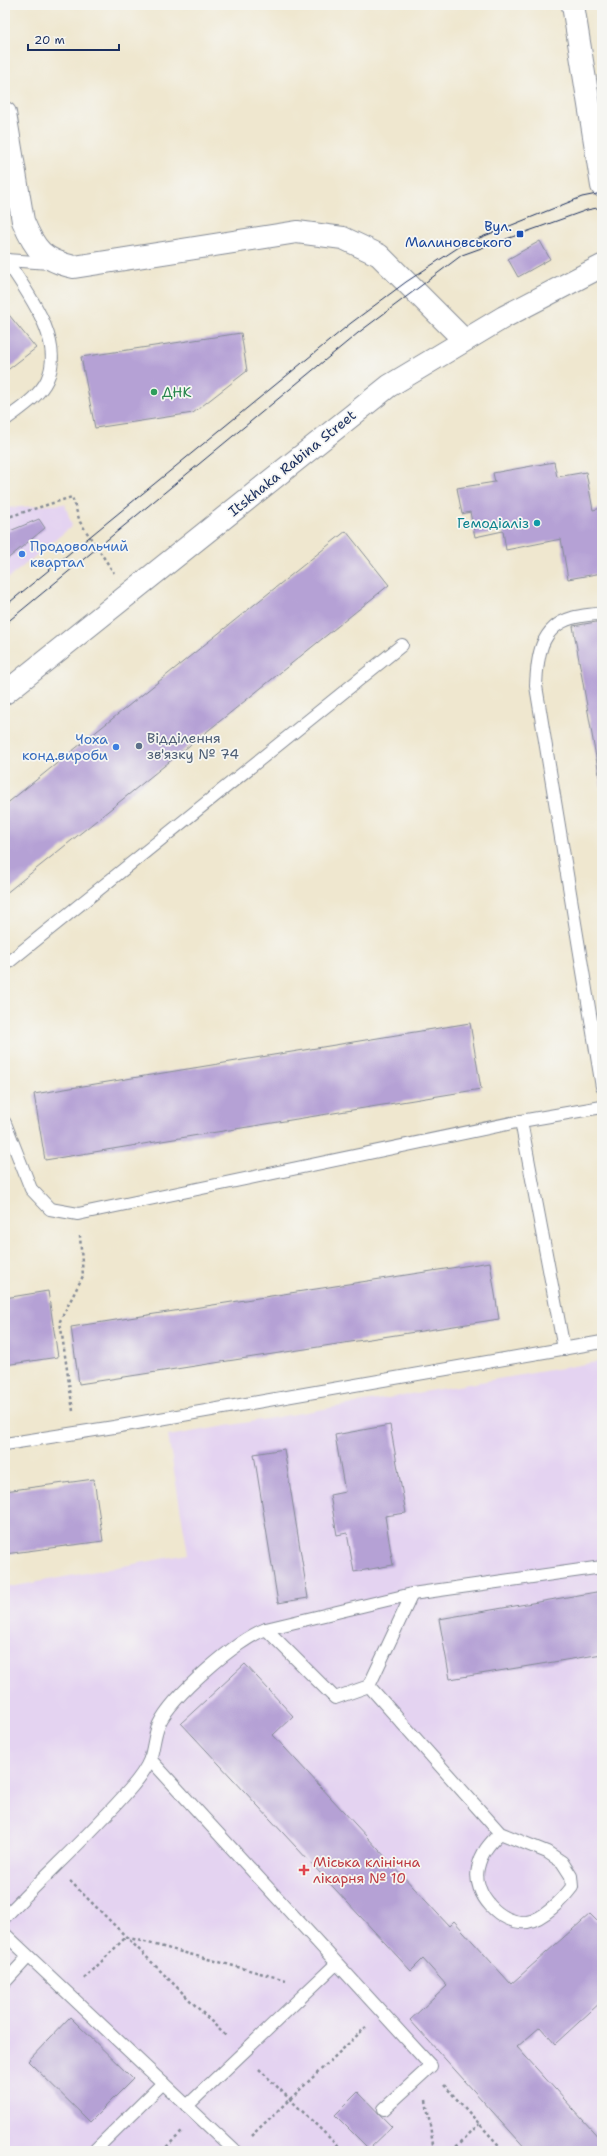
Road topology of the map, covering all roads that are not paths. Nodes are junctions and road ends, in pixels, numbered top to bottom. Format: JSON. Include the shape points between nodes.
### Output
{"nodes":[{"id":1,"x":573,"y":5,"type":"edge"},
{"id":2,"x":5,"y":113,"type":"edge"},
{"id":3,"x":602,"y":186,"type":"edge"},
{"id":4,"x":48,"y":257,"type":"junction"},
{"id":5,"x":6,"y":259,"type":"edge"},
{"id":6,"x":602,"y":266,"type":"edge"},
{"id":7,"x":464,"y":340,"type":"junction"},
{"id":8,"x":5,"y":420,"type":"edge"},
{"id":9,"x":602,"y":613,"type":"edge"},
{"id":10,"x":402,"y":644,"type":"dead end"},
{"id":11,"x":5,"y":693,"type":"edge"},
{"id":12,"x":5,"y":965,"type":"edge"},
{"id":13,"x":602,"y":1087,"type":"edge"},
{"id":14,"x":602,"y":1107,"type":"edge"},
{"id":15,"x":521,"y":1121,"type":"junction"},
{"id":16,"x":5,"y":1123,"type":"edge"},
{"id":17,"x":602,"y":1342,"type":"edge"},
{"id":18,"x":564,"y":1349,"type":"junction"},
{"id":19,"x":5,"y":1444,"type":"edge"},
{"id":20,"x":602,"y":1567,"type":"edge"},
{"id":21,"x":412,"y":1594,"type":"junction"},
{"id":22,"x":266,"y":1628,"type":"junction"},
{"id":23,"x":369,"y":1686,"type":"junction"},
{"id":24,"x":150,"y":1759,"type":"junction"},
{"id":25,"x":500,"y":1833,"type":"junction"},
{"id":26,"x":5,"y":1917,"type":"edge"},
{"id":27,"x":5,"y":1934,"type":"edge"},
{"id":28,"x":28,"y":1957,"type":"junction"},
{"id":29,"x":336,"y":1964,"type":"junction"},
{"id":30,"x":5,"y":1982,"type":"edge"},
{"id":31,"x":163,"y":2083,"type":"junction"},
{"id":32,"x":187,"y":2106,"type":"junction"},
{"id":33,"x":384,"y":2110,"type":"dead end"},
{"id":34,"x":96,"y":2149,"type":"dead end"},
{"id":35,"x":234,"y":2151,"type":"edge"}],
"edges":[{"from":1,"to":3,"type":"street"},
{"from":2,"to":4,"type":"street","via":[[23,220],[30,237]]},
{"from":4,"to":5,"type":"lane"},
{"from":4,"to":7,"type":"street","via":[[74,267],[297,232],[343,238],[379,255]]},
{"from":5,"to":8,"type":"lane","via":[[38,311],[49,337],[52,361],[47,380],[34,396]]},
{"from":6,"to":7,"type":"street","name":"Itskhaka Rabina Street"},
{"from":7,"to":11,"type":"street","name":"Itskhaka Rabina Street","via":[[389,386]]},
{"from":9,"to":13,"type":"lane","via":[[570,618],[552,629],[541,643],[536,686]]},
{"from":10,"to":12,"type":"lane"},
{"from":14,"to":15,"type":"lane"},
{"from":15,"to":16,"type":"lane","via":[[78,1214],[50,1209],[31,1189]]},
{"from":15,"to":18,"type":"lane"},
{"from":17,"to":18,"type":"lane"},
{"from":18,"to":19,"type":"lane"},
{"from":20,"to":21,"type":"lane"},
{"from":21,"to":22,"type":"lane"},
{"from":21,"to":23,"type":"lane"},
{"from":22,"to":23,"type":"lane","via":[[335,1698]]},
{"from":22,"to":24,"type":"lane","via":[[241,1641],[179,1696],[160,1724]]},
{"from":23,"to":25,"type":"lane"},
{"from":24,"to":26,"type":"lane","via":[[130,1789]]},
{"from":24,"to":29,"type":"lane"},
{"from":25,"to":25,"type":"lane","via":[[547,1852],[562,1862],[571,1876],[572,1887],[540,1917],[527,1922],[503,1917],[483,1895],[478,1883],[477,1870],[481,1856]]},
{"from":27,"to":28,"type":"lane"},
{"from":28,"to":30,"type":"lane"},
{"from":28,"to":31,"type":"lane"},
{"from":29,"to":32,"type":"lane"},
{"from":29,"to":33,"type":"lane","via":[[431,2066]]},
{"from":31,"to":32,"type":"lane"},
{"from":31,"to":34,"type":"lane"},
{"from":32,"to":35,"type":"lane"}]}
